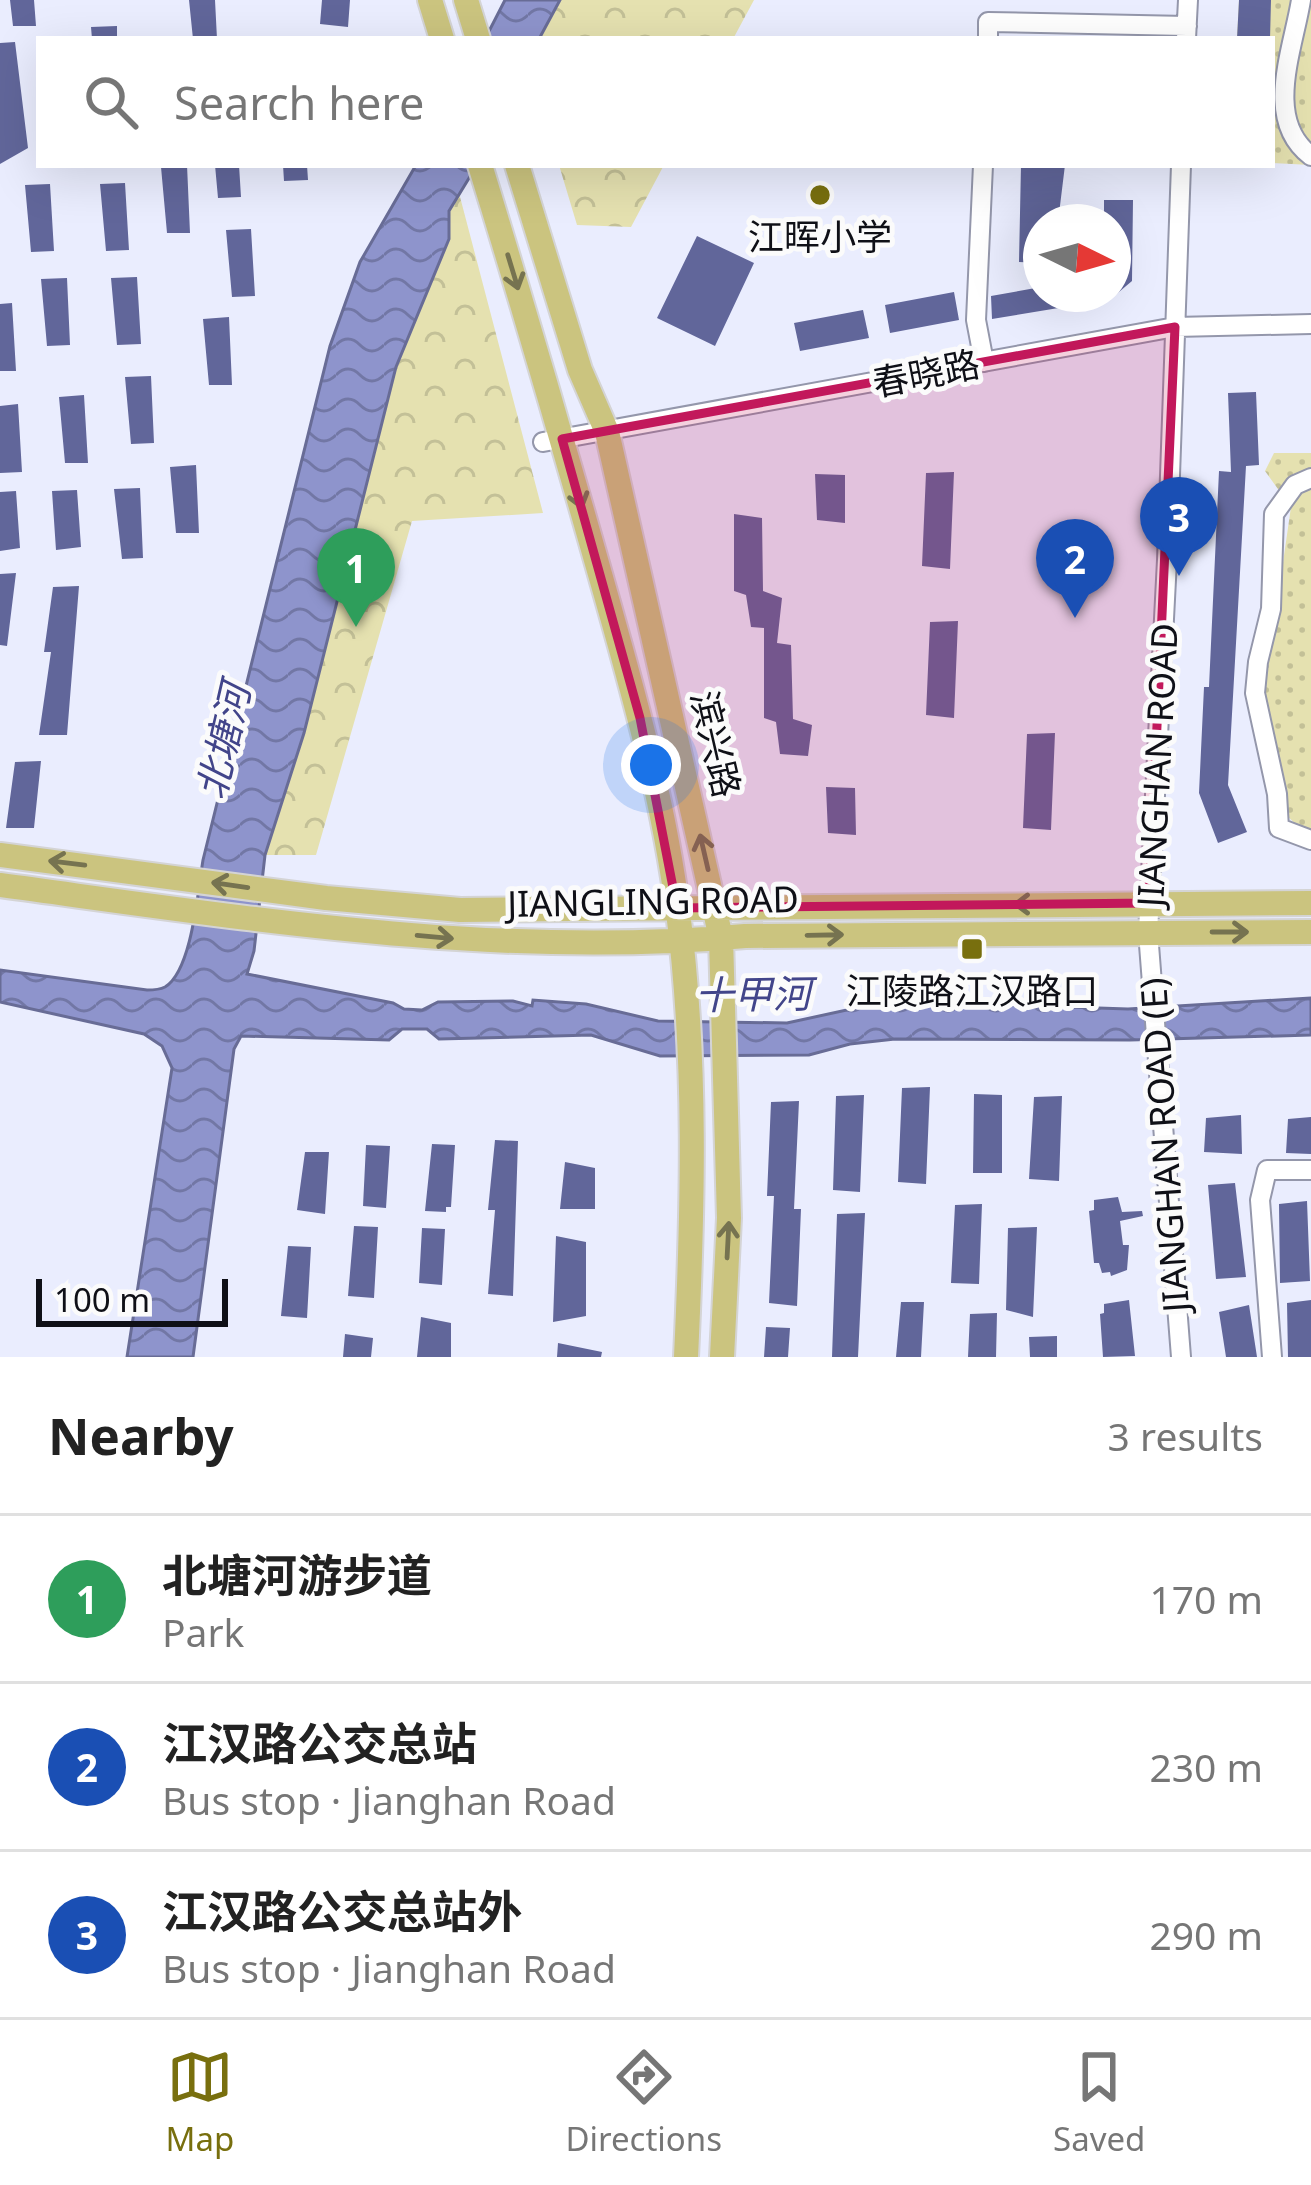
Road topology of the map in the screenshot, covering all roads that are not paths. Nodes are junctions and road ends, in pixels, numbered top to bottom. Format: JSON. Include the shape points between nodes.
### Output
{"nodes":[{"id":1,"x":430,"y":0,"type":"edge"},
{"id":2,"x":466,"y":0,"type":"edge"},
{"id":3,"x":1188,"y":0,"type":"edge"},
{"id":4,"x":1301,"y":0,"type":"edge"},
{"id":5,"x":1186,"y":32,"type":"edge"},
{"id":6,"x":441,"y":36,"type":"edge"},
{"id":7,"x":477,"y":36,"type":"edge"},
{"id":8,"x":988,"y":36,"type":"edge"},
{"id":9,"x":1311,"y":157,"type":"edge"},
{"id":10,"x":481,"y":168,"type":"edge"},
{"id":11,"x":518,"y":168,"type":"edge"},
{"id":12,"x":982,"y":168,"type":"edge"},
{"id":13,"x":1181,"y":168,"type":"edge"},
{"id":14,"x":1311,"y":324,"type":"edge"},
{"id":15,"x":1175,"y":327,"type":"junction"},
{"id":16,"x":984,"y":362,"type":"junction"},
{"id":17,"x":607,"y":432,"type":"junction"},
{"id":18,"x":553,"y":440,"type":"junction"},
{"id":19,"x":1311,"y":478,"type":"edge"},
{"id":20,"x":1311,"y":840,"type":"edge"},
{"id":21,"x":0,"y":855,"type":"edge"},
{"id":22,"x":0,"y":885,"type":"edge"},
{"id":23,"x":1149,"y":903,"type":"junction"},
{"id":24,"x":1311,"y":903,"type":"edge"},
{"id":25,"x":716,"y":907,"type":"junction"},
{"id":26,"x":677,"y":908,"type":"junction"},
{"id":27,"x":1148,"y":932,"type":"junction"},
{"id":28,"x":1311,"y":932,"type":"edge"},
{"id":29,"x":722,"y":938,"type":"junction"},
{"id":30,"x":681,"y":939,"type":"junction"},
{"id":31,"x":1311,"y":1169,"type":"edge"},
{"id":32,"x":686,"y":1357,"type":"edge"},
{"id":33,"x":722,"y":1357,"type":"edge"},
{"id":34,"x":1181,"y":1357,"type":"edge"},
{"id":35,"x":1272,"y":1357,"type":"edge"}],
"edges":[{"from":1,"to":6,"type":"main road"},
{"from":2,"to":7,"type":"main road"},
{"from":3,"to":5,"type":"street"},
{"from":4,"to":9,"type":"street","via":[[1284,111],[1291,135]]},
{"from":5,"to":8,"type":"street","via":[[988,22]]},
{"from":10,"to":18,"type":"main road","name":"滨兴路","one_way":true,"via":[[545,379]]},
{"from":11,"to":17,"type":"main road","name":"滨兴路"},
{"from":12,"to":16,"type":"street","via":[[976,320]]},
{"from":13,"to":15,"type":"street","name":"JIANGHAN ROAD"},
{"from":14,"to":15,"type":"street","name":"春晓路"},
{"from":15,"to":16,"type":"street","name":"春晓路"},
{"from":15,"to":23,"type":"street","name":"JIANGHAN ROAD"},
{"from":16,"to":17,"type":"street","name":"春晓路"},
{"from":17,"to":18,"type":"street","name":"春晓路"},
{"from":25,"to":17,"type":"main road","name":"滨兴路","one_way":true},
{"from":18,"to":26,"type":"main road","name":"滨兴路","one_way":true,"via":[[640,718]]},
{"from":19,"to":20,"type":"street","via":[[1295,485],[1274,514],[1271,608],[1256,692],[1280,828]]},
{"from":26,"to":21,"type":"main road","name":"JIANGLING ROAD","one_way":true,"via":[[460,910]]},
{"from":22,"to":30,"type":"main road","name":"JIANGLING ROAD","one_way":true,"via":[[458,939]]},
{"from":23,"to":24,"type":"main road","name":"JIANGLING ROAD"},
{"from":23,"to":25,"type":"main road","name":"JIANGLING ROAD","one_way":true},
{"from":23,"to":27,"type":"street","name":"JIANGHAN ROAD"},
{"from":25,"to":26,"type":"main road","name":"JIANGLING ROAD"},
{"from":25,"to":29,"type":"main road","name":"滨兴路"},
{"from":26,"to":30,"type":"main road","name":"滨兴路"},
{"from":27,"to":28,"type":"main road","name":"JIANGLING ROAD","one_way":true},
{"from":29,"to":27,"type":"main road","name":"JIANGLING ROAD","one_way":true},
{"from":27,"to":34,"type":"street","name":"JIANGHAN ROAD (E)"},
{"from":29,"to":30,"type":"main road","name":"JIANGLING ROAD"},
{"from":33,"to":29,"type":"main road","name":"滨兴路","one_way":true,"via":[[729,1218]]},
{"from":30,"to":32,"type":"main road","name":"滨兴路","via":[[693,1201]]},
{"from":31,"to":35,"type":"street","via":[[1267,1170],[1260,1200]]}]}
